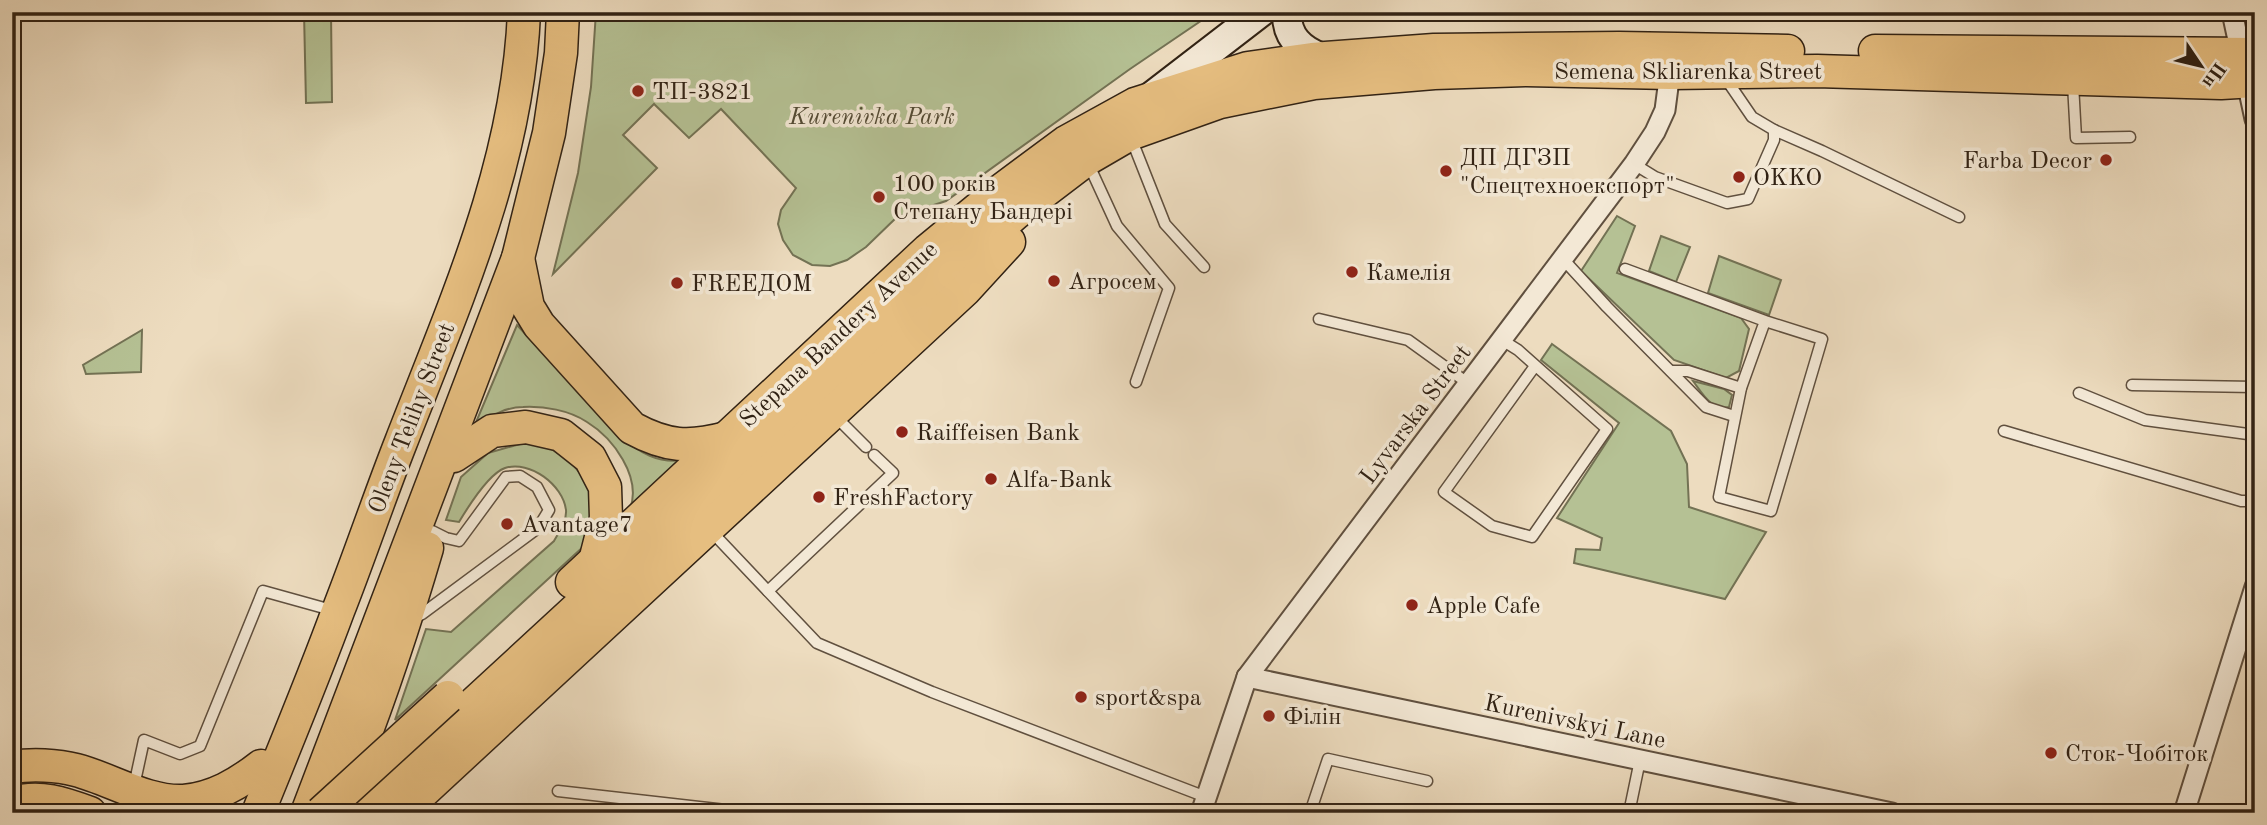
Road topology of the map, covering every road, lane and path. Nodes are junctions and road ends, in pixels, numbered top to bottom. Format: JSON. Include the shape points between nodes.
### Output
{"nodes":[{"id":1,"x":524,"y":12,"type":"edge"},
{"id":2,"x":563,"y":12,"type":"edge"},
{"id":3,"x":1261,"y":12,"type":"edge"},
{"id":4,"x":1287,"y":12,"type":"edge"},
{"id":5,"x":2232,"y":12,"type":"edge"},
{"id":6,"x":1322,"y":58,"type":"junction"},
{"id":7,"x":1671,"y":61,"type":"junction"},
{"id":8,"x":2249,"y":68,"type":"edge"},
{"id":9,"x":1721,"y":73,"type":"junction"},
{"id":10,"x":2072,"y":78,"type":"junction"},
{"id":11,"x":1150,"y":98,"type":"junction"},
{"id":12,"x":2255,"y":119,"type":"edge"},
{"id":13,"x":1774,"y":131,"type":"junction"},
{"id":14,"x":1130,"y":134,"type":"junction"},
{"id":15,"x":2130,"y":137,"type":"dead end"},
{"id":16,"x":1087,"y":159,"type":"junction"},
{"id":17,"x":1634,"y":164,"type":"junction"},
{"id":18,"x":1959,"y":217,"type":"dead end"},
{"id":19,"x":518,"y":258,"type":"junction"},
{"id":20,"x":1563,"y":259,"type":"junction"},
{"id":21,"x":1204,"y":267,"type":"dead end"},
{"id":22,"x":1625,"y":270,"type":"dead end"},
{"id":23,"x":1319,"y":319,"type":"dead end"},
{"id":24,"x":1765,"y":321,"type":"junction"},
{"id":25,"x":1502,"y":340,"type":"junction"},
{"id":26,"x":1535,"y":366,"type":"junction"},
{"id":27,"x":475,"y":367,"type":"junction"},
{"id":28,"x":1671,"y":371,"type":"junction"},
{"id":29,"x":1136,"y":382,"type":"dead end"},
{"id":30,"x":1469,"y":384,"type":"junction"},
{"id":31,"x":2132,"y":385,"type":"dead end"},
{"id":32,"x":1741,"y":387,"type":"junction"},
{"id":33,"x":2255,"y":387,"type":"edge"},
{"id":34,"x":2079,"y":393,"type":"dead end"},
{"id":35,"x":832,"y":413,"type":"junction"},
{"id":36,"x":1734,"y":416,"type":"junction"},
{"id":37,"x":2004,"y":431,"type":"dead end"},
{"id":38,"x":2255,"y":435,"type":"edge"},
{"id":39,"x":727,"y":438,"type":"junction"},
{"id":40,"x":866,"y":447,"type":"dead end"},
{"id":41,"x":874,"y":455,"type":"dead end"},
{"id":42,"x":454,"y":456,"type":"junction"},
{"id":43,"x":2255,"y":501,"type":"edge"},
{"id":44,"x":708,"y":527,"type":"junction"},
{"id":45,"x":432,"y":531,"type":"junction"},
{"id":46,"x":595,"y":562,"type":"junction"},
{"id":47,"x":2255,"y":587,"type":"edge"},
{"id":48,"x":768,"y":591,"type":"junction"},
{"id":49,"x":338,"y":612,"type":"junction"},
{"id":50,"x":405,"y":623,"type":"junction"},
{"id":51,"x":1247,"y":677,"type":"junction"},
{"id":52,"x":455,"y":705,"type":"junction"},
{"id":53,"x":12,"y":749,"type":"edge"},
{"id":54,"x":1640,"y":760,"type":"junction"},
{"id":55,"x":12,"y":766,"type":"edge"},
{"id":56,"x":261,"y":766,"type":"junction"},
{"id":57,"x":75,"y":770,"type":"junction"},
{"id":58,"x":1427,"y":781,"type":"dead end"},
{"id":59,"x":134,"y":790,"type":"junction"},
{"id":60,"x":558,"y":791,"type":"dead end"},
{"id":61,"x":12,"y":803,"type":"edge"},
{"id":62,"x":1203,"y":805,"type":"edge"},
{"id":63,"x":90,"y":813,"type":"edge"},
{"id":64,"x":235,"y":813,"type":"edge"},
{"id":65,"x":258,"y":813,"type":"edge"},
{"id":66,"x":307,"y":813,"type":"edge"},
{"id":67,"x":321,"y":813,"type":"edge"},
{"id":68,"x":334,"y":813,"type":"edge"},
{"id":69,"x":355,"y":813,"type":"edge"},
{"id":70,"x":400,"y":813,"type":"edge"},
{"id":71,"x":752,"y":813,"type":"edge"},
{"id":72,"x":1310,"y":813,"type":"edge"},
{"id":73,"x":1629,"y":813,"type":"edge"},
{"id":74,"x":1892,"y":813,"type":"edge"},
{"id":75,"x":2184,"y":813,"type":"edge"}],
"edges":[{"from":1,"to":49,"type":"main road","name":"Oleny Telihy Street","via":[[515,100],[498,182]]},
{"from":2,"to":19,"type":"main road","name":"Oleny Telihy Street","via":[[549,133]]},
{"from":3,"to":11,"type":"main road","name":"Stepana Bandery Avenue"},
{"from":4,"to":6,"type":"main road","via":[[1299,46]]},
{"from":5,"to":8,"type":"street"},
{"from":6,"to":7,"type":"main road","name":"Semena Skliarenka Street","via":[[1434,50]]},
{"from":6,"to":11,"type":"main road","name":"Semena Skliarenka Street","via":[[1248,68]]},
{"from":7,"to":8,"type":"main road","name":"Semena Skliarenka Street"},
{"from":7,"to":9,"type":"main road","name":"Semena Skliarenka Street"},
{"from":7,"to":14,"type":"main road","name":"Semena Skliarenka Street","via":[[1314,83],[1220,102]]},
{"from":7,"to":17,"type":"street","name":"Lyvarska Street","via":[[1665,110]]},
{"from":8,"to":10,"type":"main road","name":"Semena Skliarenka Street","via":[[2221,83]]},
{"from":8,"to":12,"type":"street"},
{"from":9,"to":10,"type":"main road","name":"Semena Skliarenka Street"},
{"from":9,"to":13,"type":"lane","via":[[1752,117]]},
{"from":10,"to":15,"type":"lane","via":[[2076,138]]},
{"from":11,"to":39,"type":"main road","name":"Stepana Bandery Avenue","via":[[1066,142],[996,194],[928,250]]},
{"from":13,"to":17,"type":"lane","via":[[1748,199],[1727,203],[1655,177]]},
{"from":13,"to":18,"type":"lane"},
{"from":14,"to":16,"type":"main road","name":"Stepana Bandery Avenue"},
{"from":14,"to":21,"type":"lane","via":[[1165,224]]},
{"from":16,"to":29,"type":"lane","via":[[1117,226],[1169,288]]},
{"from":16,"to":35,"type":"main road","via":[[965,289]]},
{"from":16,"to":52,"type":"main road","name":"Stepana Bandery Avenue","via":[[1016,213]]},
{"from":17,"to":20,"type":"street","name":"Lyvarska Street"},
{"from":19,"to":27,"type":"main road","name":"Oleny Telihy Street"},
{"from":19,"to":39,"type":"main road","via":[[528,307],[539,325],[632,428],[675,445]]},
{"from":20,"to":25,"type":"street","name":"Lyvarska Street"},
{"from":20,"to":28,"type":"lane"},
{"from":22,"to":24,"type":"lane"},
{"from":23,"to":30,"type":"lane","via":[[1408,340]]},
{"from":24,"to":32,"type":"lane"},
{"from":24,"to":36,"type":"lane","via":[[1822,338],[1771,511],[1719,497]]},
{"from":25,"to":26,"type":"lane"},
{"from":25,"to":30,"type":"street","name":"Lyvarska Street"},
{"from":26,"to":26,"type":"lane","via":[[1607,429],[1532,537],[1492,526],[1444,492]]},
{"from":27,"to":42,"type":"main road"},
{"from":27,"to":66,"type":"main road","name":"Oleny Telihy Street"},
{"from":28,"to":32,"type":"lane","via":[[1688,371]]},
{"from":28,"to":36,"type":"lane","via":[[1706,407]]},
{"from":30,"to":51,"type":"street","name":"Lyvarska Street"},
{"from":31,"to":33,"type":"lane"},
{"from":32,"to":36,"type":"lane"},
{"from":34,"to":38,"type":"lane","via":[[2145,420]]},
{"from":35,"to":40,"type":"lane"},
{"from":35,"to":44,"type":"main road"},
{"from":37,"to":43,"type":"lane","via":[[2241,502]]},
{"from":39,"to":46,"type":"main road","name":"Stepana Bandery Avenue"},
{"from":41,"to":48,"type":"lane","via":[[893,473]]},
{"from":42,"to":45,"type":"main road"},
{"from":42,"to":46,"type":"main road","via":[[492,431],[526,427],[561,435],[590,458],[606,487],[606,518]]},
{"from":44,"to":48,"type":"lane"},
{"from":44,"to":70,"type":"main road"},
{"from":45,"to":50,"type":"main road"},
{"from":45,"to":50,"type":"lane","via":[[458,541],[506,477],[520,476],[537,487],[550,510],[538,528]]},
{"from":46,"to":52,"type":"main road","name":"Stepana Bandery Avenue"},
{"from":47,"to":75,"type":"street"},
{"from":48,"to":62,"type":"lane","via":[[817,643]]},
{"from":49,"to":56,"type":"main road"},
{"from":49,"to":59,"type":"lane","via":[[263,592],[200,746],[180,754],[144,740]]},
{"from":49,"to":65,"type":"main road","name":"Oleny Telihy Street"},
{"from":50,"to":68,"type":"main road"},
{"from":51,"to":54,"type":"street","name":"Kurenivskyi Lane"},
{"from":51,"to":62,"type":"street","name":"Lyvarska Street"},
{"from":52,"to":67,"type":"main road","bridge":true},
{"from":52,"to":69,"type":"main road"},
{"from":53,"to":57,"type":"street"},
{"from":54,"to":73,"type":"lane"},
{"from":54,"to":74,"type":"street","name":"Kurenivskyi Lane"},
{"from":55,"to":57,"type":"main road"},
{"from":56,"to":59,"type":"main road","via":[[236,785],[198,799],[174,800]]},
{"from":56,"to":64,"type":"main road"},
{"from":57,"to":59,"type":"main road"},
{"from":58,"to":72,"type":"lane","via":[[1328,759]]},
{"from":60,"to":71,"type":"lane"},
{"from":61,"to":63,"type":"main road","via":[[48,800]]}]}
